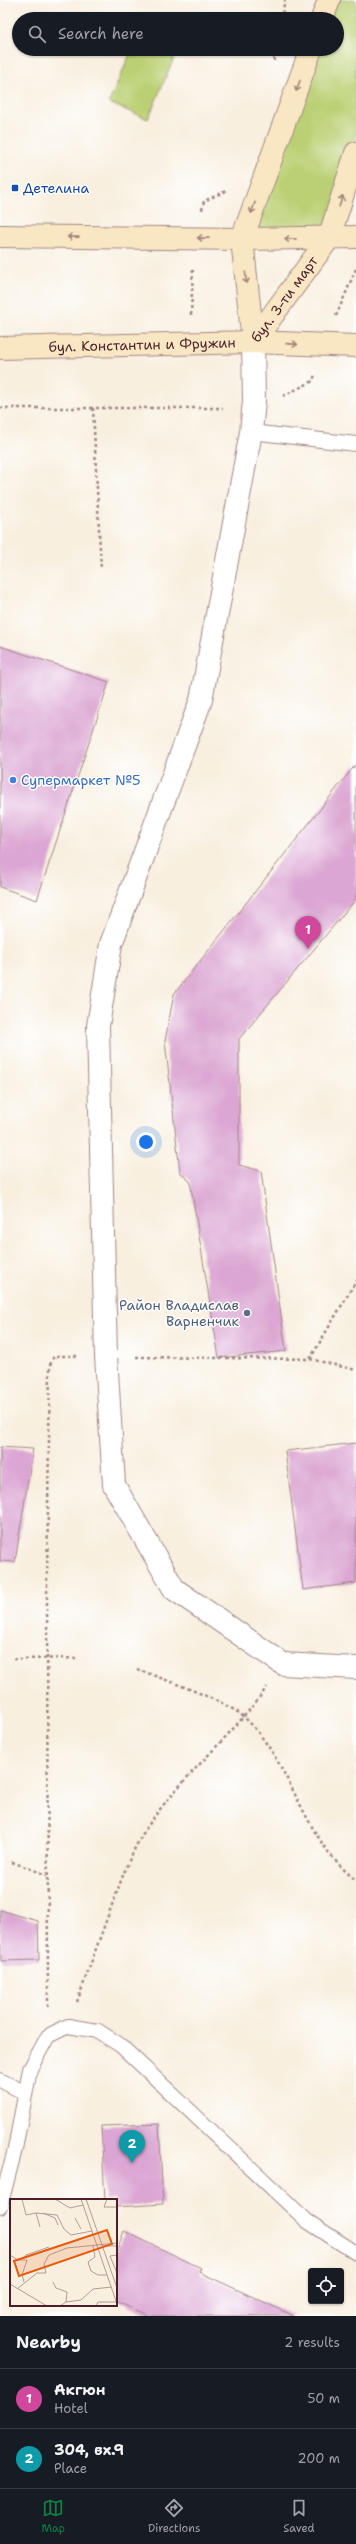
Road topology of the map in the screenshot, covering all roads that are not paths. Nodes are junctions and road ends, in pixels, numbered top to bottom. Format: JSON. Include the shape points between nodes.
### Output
{"nodes":[{"id":1,"x":329,"y":0,"type":"edge"},
{"id":2,"x":325,"y":12,"type":"edge"},
{"id":3,"x":308,"y":56,"type":"edge"},
{"id":4,"x":356,"y":152,"type":"edge"},
{"id":5,"x":0,"y":236,"type":"edge"},
{"id":6,"x":356,"y":237,"type":"edge"},
{"id":7,"x":329,"y":238,"type":"junction"},
{"id":8,"x":242,"y":239,"type":"junction"},
{"id":9,"x":253,"y":342,"type":"junction"},
{"id":10,"x":356,"y":346,"type":"edge"},
{"id":11,"x":0,"y":348,"type":"edge"},
{"id":12,"x":251,"y":432,"type":"junction"},
{"id":13,"x":356,"y":444,"type":"edge"},
{"id":14,"x":356,"y":1668,"type":"edge"},
{"id":15,"x":0,"y":2080,"type":"edge"},
{"id":16,"x":25,"y":2093,"type":"junction"},
{"id":17,"x":0,"y":2207,"type":"edge"},
{"id":18,"x":356,"y":2253,"type":"edge"}],
"edges":[{"from":1,"to":2,"type":"street"},
{"from":3,"to":8,"type":"street","name":"бул. 3-ти март","one_way":true},
{"from":7,"to":4,"type":"street","name":"бул. 3-ти март","one_way":true},
{"from":8,"to":5,"type":"street","one_way":true},
{"from":6,"to":7,"type":"street"},
{"from":7,"to":8,"type":"street","one_way":true},
{"from":7,"to":9,"type":"street","name":"бул. 3-ти март"},
{"from":8,"to":9,"type":"street","name":"бул. 3-ти март","one_way":true},
{"from":9,"to":10,"type":"street","name":"бул. Константин и Фружин","one_way":true},
{"from":9,"to":11,"type":"street","name":"бул. Константин и Фружин"},
{"from":9,"to":12,"type":"street","via":[[254,410]]},
{"from":12,"to":13,"type":"lane"},
{"from":12,"to":14,"type":"street","via":[[201,700],[111,944],[98,1026],[106,1356],[114,1485],[174,1589],[283,1664]]},
{"from":15,"to":16,"type":"lane"},
{"from":16,"to":17,"type":"lane","via":[[15,2149]]},
{"from":16,"to":18,"type":"lane","via":[[30,2070],[48,2036],[68,2026],[98,2031],[120,2045],[307,2221]]}]}
